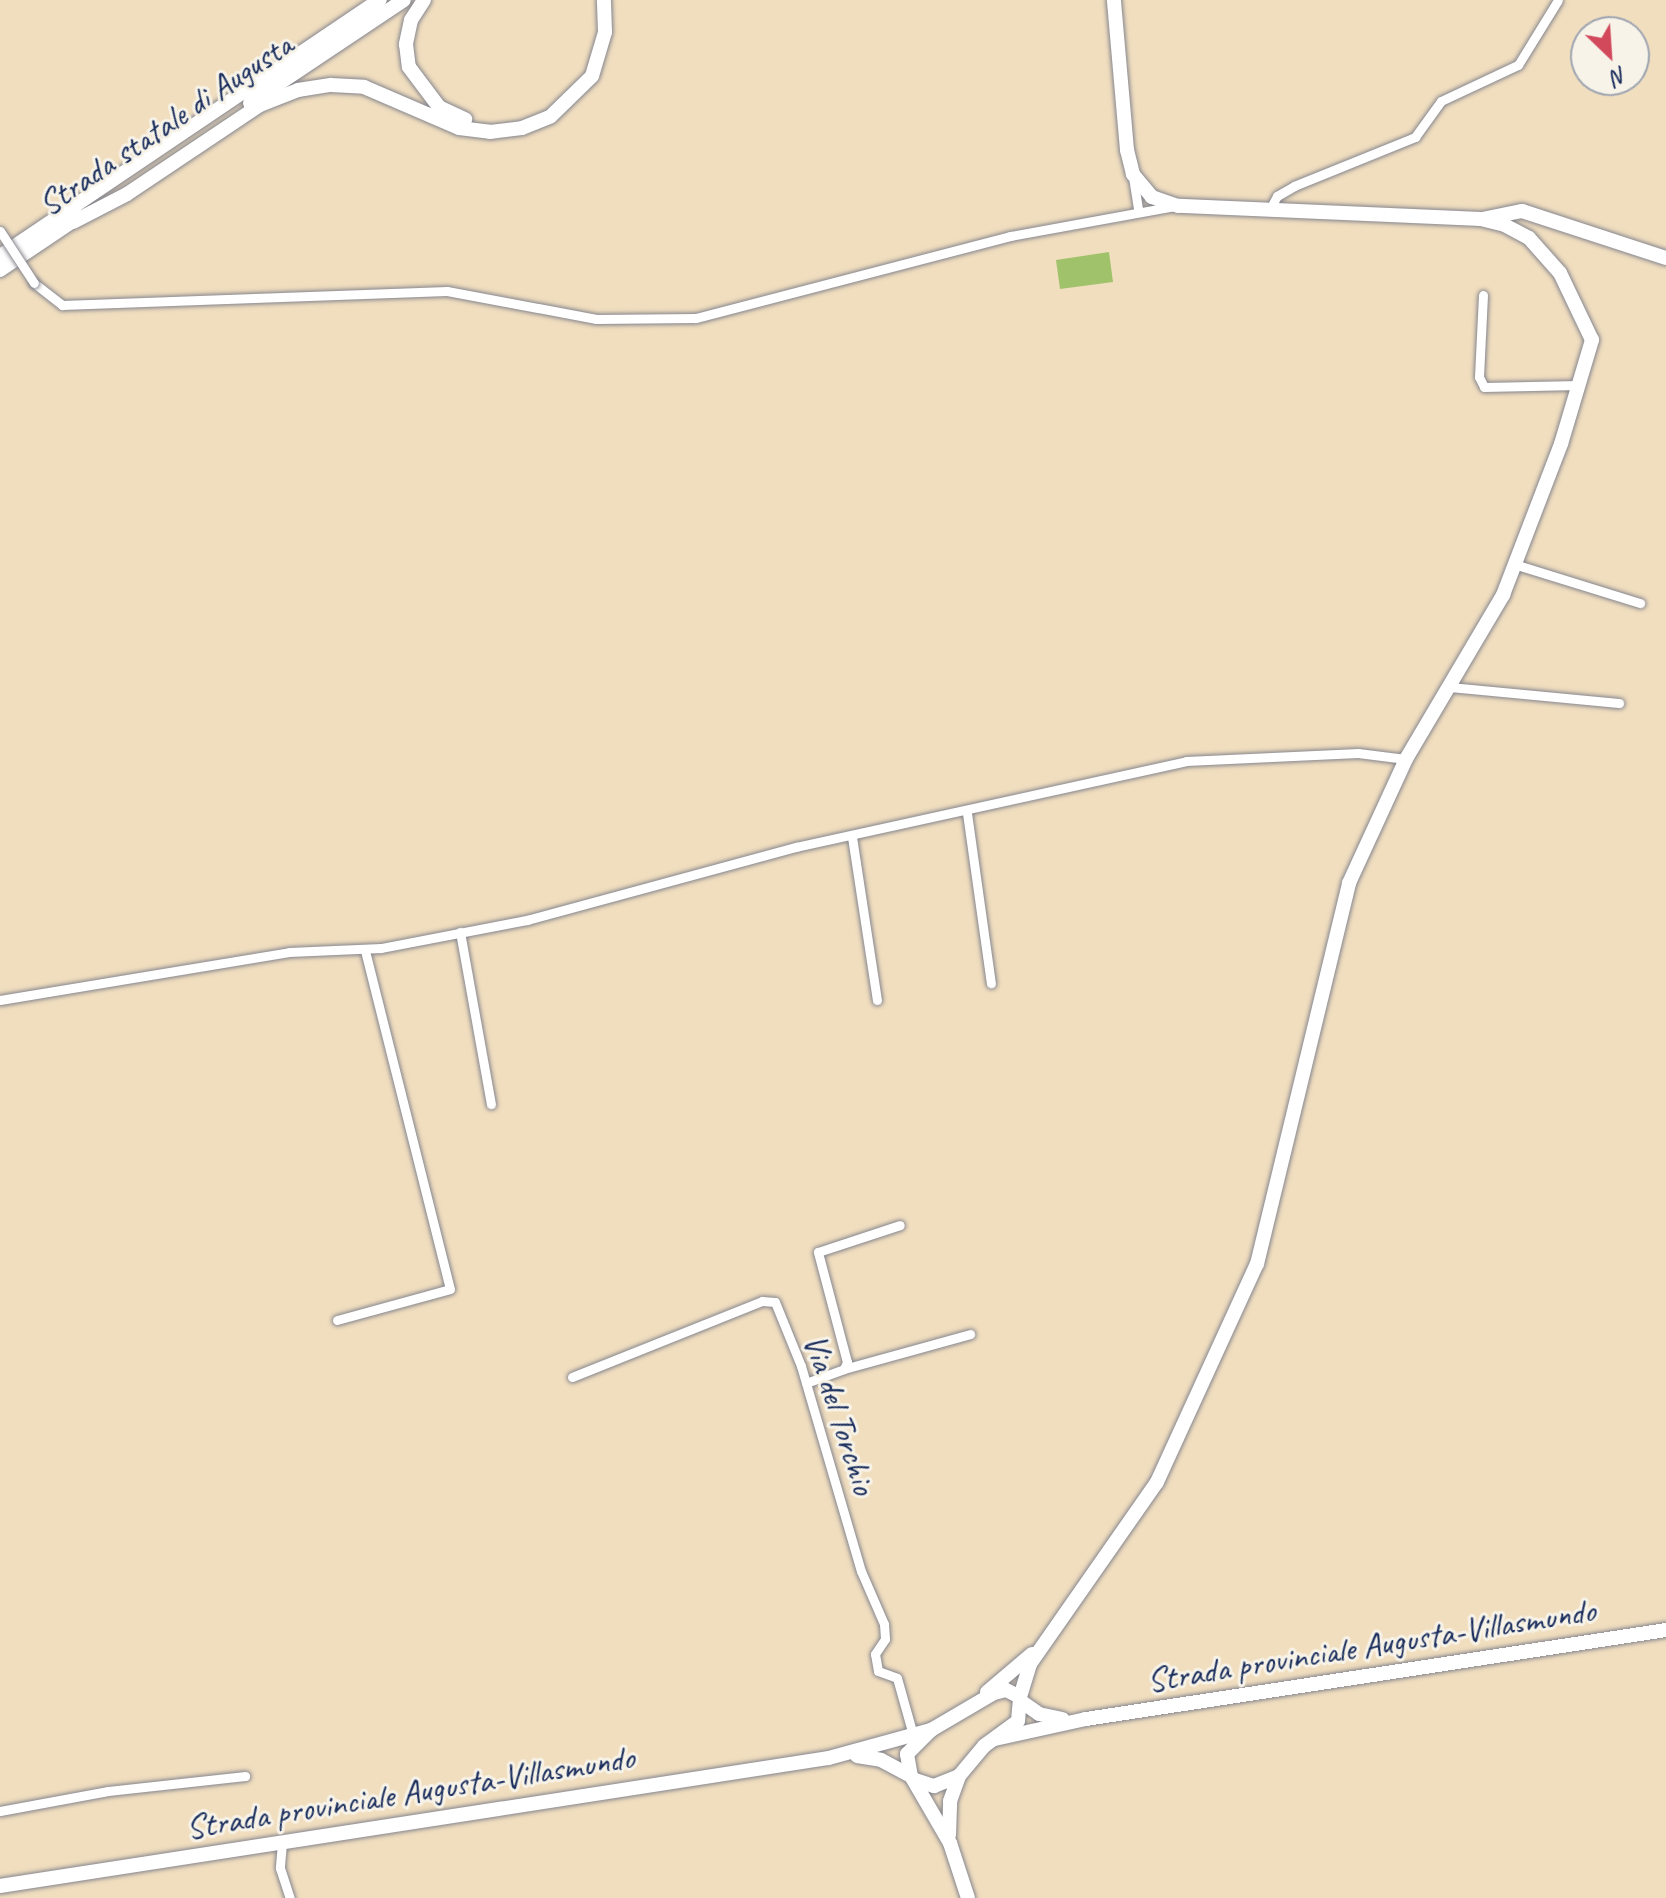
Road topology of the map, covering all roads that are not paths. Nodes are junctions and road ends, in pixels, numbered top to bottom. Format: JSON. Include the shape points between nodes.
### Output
{"nodes":[{"id":1,"x":363,"y":0,"type":"edge"},
{"id":2,"x":380,"y":0,"type":"edge"},
{"id":3,"x":404,"y":0,"type":"edge"},
{"id":4,"x":424,"y":0,"type":"edge"},
{"id":5,"x":595,"y":0,"type":"edge"},
{"id":6,"x":604,"y":0,"type":"edge"},
{"id":7,"x":1114,"y":0,"type":"edge"},
{"id":8,"x":1558,"y":0,"type":"edge"},
{"id":9,"x":127,"y":171,"type":"junction"},
{"id":10,"x":1133,"y":174,"type":"junction"},
{"id":11,"x":1178,"y":206,"type":"junction"},
{"id":12,"x":1138,"y":209,"type":"junction"},
{"id":13,"x":1270,"y":209,"type":"junction"},
{"id":14,"x":1481,"y":219,"type":"junction"},
{"id":15,"x":73,"y":222,"type":"junction"},
{"id":16,"x":0,"y":231,"type":"edge"},
{"id":17,"x":0,"y":256,"type":"edge"},
{"id":18,"x":1666,"y":258,"type":"edge"},
{"id":19,"x":0,"y":270,"type":"edge"},
{"id":20,"x":1483,"y":295,"type":"dead end"},
{"id":21,"x":1579,"y":385,"type":"junction"},
{"id":22,"x":1517,"y":565,"type":"junction"},
{"id":23,"x":1640,"y":603,"type":"dead end"},
{"id":24,"x":1449,"y":687,"type":"junction"},
{"id":25,"x":1619,"y":703,"type":"dead end"},
{"id":26,"x":1406,"y":759,"type":"junction"},
{"id":27,"x":967,"y":813,"type":"junction"},
{"id":28,"x":852,"y":837,"type":"junction"},
{"id":29,"x":460,"y":932,"type":"junction"},
{"id":30,"x":365,"y":950,"type":"junction"},
{"id":31,"x":991,"y":983,"type":"dead end"},
{"id":32,"x":0,"y":1000,"type":"edge"},
{"id":33,"x":877,"y":1000,"type":"dead end"},
{"id":34,"x":491,"y":1104,"type":"dead end"},
{"id":35,"x":900,"y":1225,"type":"dead end"},
{"id":36,"x":337,"y":1320,"type":"dead end"},
{"id":37,"x":970,"y":1334,"type":"dead end"},
{"id":38,"x":844,"y":1369,"type":"junction"},
{"id":39,"x":572,"y":1377,"type":"dead end"},
{"id":40,"x":806,"y":1383,"type":"junction"},
{"id":41,"x":1666,"y":1630,"type":"edge"},
{"id":42,"x":1045,"y":1643,"type":"junction"},
{"id":43,"x":1021,"y":1700,"type":"junction"},
{"id":44,"x":978,"y":1702,"type":"junction"},
{"id":45,"x":1086,"y":1719,"type":"junction"},
{"id":46,"x":931,"y":1730,"type":"junction"},
{"id":47,"x":913,"y":1735,"type":"junction"},
{"id":48,"x":995,"y":1739,"type":"junction"},
{"id":49,"x":829,"y":1758,"type":"junction"},
{"id":50,"x":245,"y":1776,"type":"dead end"},
{"id":51,"x":959,"y":1776,"type":"junction"},
{"id":52,"x":913,"y":1778,"type":"junction"},
{"id":53,"x":0,"y":1811,"type":"edge"},
{"id":54,"x":282,"y":1843,"type":"junction"},
{"id":55,"x":950,"y":1843,"type":"junction"},
{"id":56,"x":0,"y":1886,"type":"edge"},
{"id":57,"x":290,"y":1898,"type":"edge"},
{"id":58,"x":968,"y":1898,"type":"edge"}],
"edges":[{"from":1,"to":9,"type":"street"},
{"from":2,"to":9,"type":"street","name":"Strada statale di Augusta"},
{"from":3,"to":15,"type":"street","name":"Strada statale di Augusta"},
{"from":4,"to":5,"type":"street","via":[[411,20],[409,67],[439,107],[489,123],[520,120],[548,109],[569,91],[592,54]]},
{"from":6,"to":15,"type":"street","via":[[605,32],[592,76],[551,116],[522,128],[490,132],[459,128],[364,87],[298,90],[260,105],[127,194]]},
{"from":7,"to":10,"type":"street"},
{"from":8,"to":13,"type":"street","via":[[1518,65],[1441,101],[1415,137],[1294,186],[1277,196]]},
{"from":9,"to":17,"type":"street","name":"Strada statale di Augusta"},
{"from":10,"to":11,"type":"street","via":[[1152,197]]},
{"from":10,"to":12,"type":"street"},
{"from":11,"to":12,"type":"street"},
{"from":11,"to":13,"type":"street"},
{"from":12,"to":16,"type":"street","bridge":true,"via":[[1010,236],[696,318],[596,319],[447,291],[62,305],[34,283]]},
{"from":13,"to":14,"type":"street"},
{"from":14,"to":18,"type":"street","via":[[1504,210],[1522,211]]},
{"from":14,"to":21,"type":"street","via":[[1529,238],[1571,289],[1592,340]]},
{"from":15,"to":19,"type":"street","name":"Strada statale di Augusta"},
{"from":20,"to":21,"type":"street","via":[[1479,377],[1484,387]]},
{"from":21,"to":22,"type":"street"},
{"from":22,"to":23,"type":"street"},
{"from":22,"to":24,"type":"street"},
{"from":24,"to":25,"type":"street"},
{"from":24,"to":26,"type":"street"},
{"from":26,"to":27,"type":"street","via":[[1358,753],[1186,761]]},
{"from":26,"to":42,"type":"street","via":[[1349,883],[1257,1264],[1157,1482]]},
{"from":27,"to":28,"type":"street"},
{"from":27,"to":31,"type":"street"},
{"from":28,"to":29,"type":"street","via":[[527,920]]},
{"from":28,"to":33,"type":"street"},
{"from":29,"to":30,"type":"street"},
{"from":29,"to":34,"type":"street"},
{"from":30,"to":32,"type":"street","via":[[289,952]]},
{"from":30,"to":36,"type":"street","via":[[450,1289]]},
{"from":35,"to":38,"type":"street","via":[[818,1252],[847,1362]]},
{"from":37,"to":38,"type":"street"},
{"from":38,"to":40,"type":"street"},
{"from":39,"to":40,"type":"street","name":"Via del Torchio","via":[[762,1301],[775,1302]]},
{"from":40,"to":47,"type":"street","name":"Via del Torchio","via":[[861,1571],[884,1624],[885,1639],[875,1654],[878,1671],[897,1678]]},
{"from":41,"to":45,"type":"street","name":"Strada provinciale Augusta-Villasmundo"},
{"from":42,"to":43,"type":"street","via":[[1022,1678]]},
{"from":42,"to":44,"type":"street"},
{"from":43,"to":44,"type":"street","via":[[1001,1690]]},
{"from":43,"to":45,"type":"street","via":[[1048,1717]]},
{"from":43,"to":48,"type":"street","via":[[1018,1721]]},
{"from":44,"to":46,"type":"street"},
{"from":45,"to":48,"type":"street"},
{"from":46,"to":47,"type":"street"},
{"from":46,"to":52,"type":"street","via":[[908,1748]]},
{"from":47,"to":49,"type":"street"},
{"from":48,"to":51,"type":"street"},
{"from":49,"to":52,"type":"street","via":[[873,1757]]},
{"from":49,"to":54,"type":"street","name":"Strada provinciale Augusta-Villasmundo"},
{"from":50,"to":53,"type":"street","via":[[108,1791]]},
{"from":51,"to":52,"type":"street","via":[[934,1786]]},
{"from":51,"to":55,"type":"street","via":[[950,1801]]},
{"from":52,"to":55,"type":"street"},
{"from":54,"to":56,"type":"street","name":"Strada provinciale Augusta-Villasmundo"},
{"from":54,"to":57,"type":"street","via":[[280,1868]]},
{"from":55,"to":58,"type":"street"}]}
